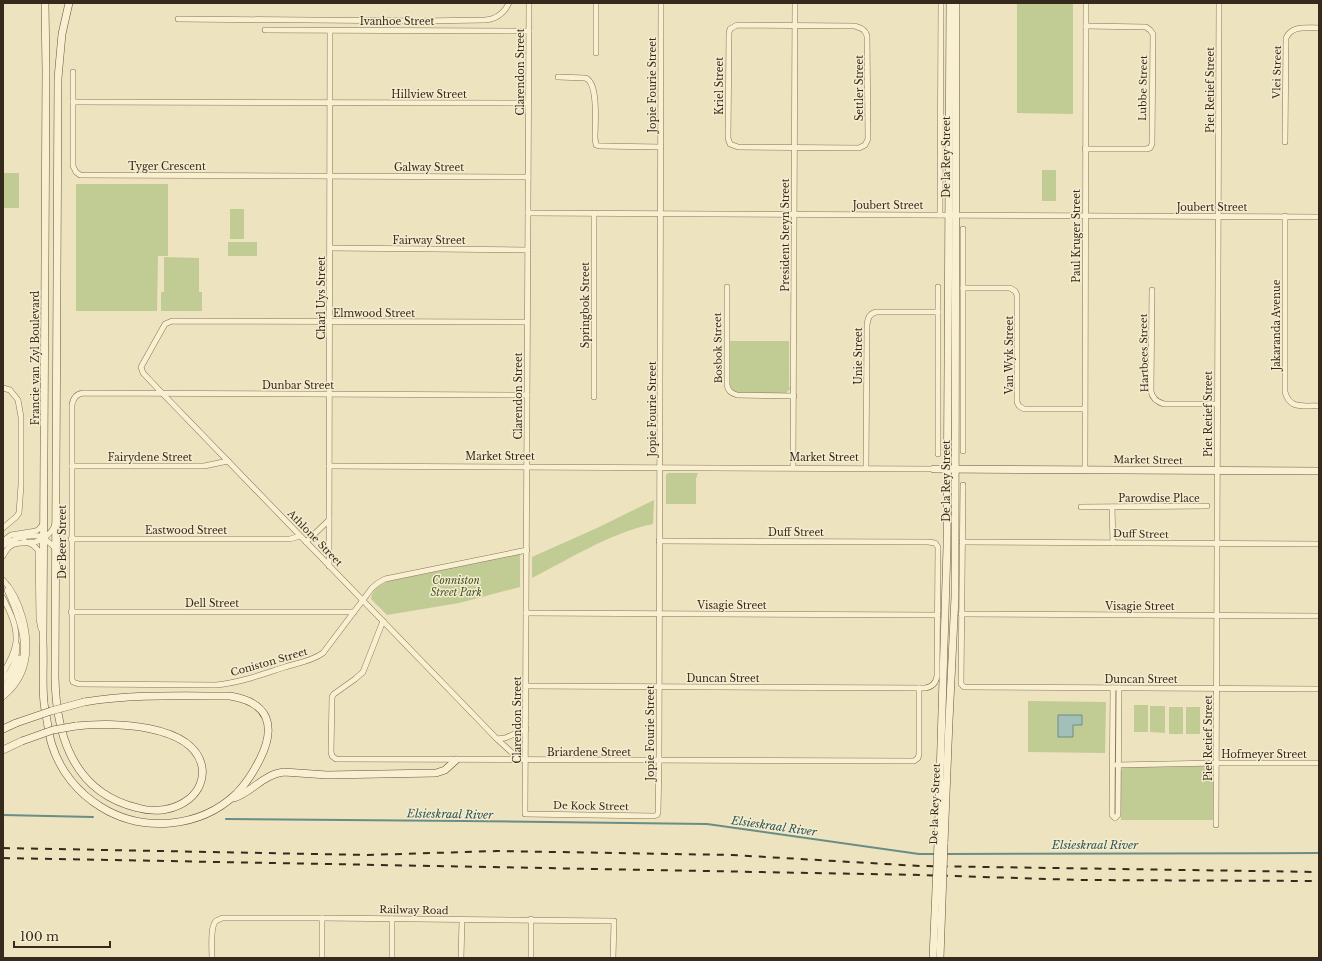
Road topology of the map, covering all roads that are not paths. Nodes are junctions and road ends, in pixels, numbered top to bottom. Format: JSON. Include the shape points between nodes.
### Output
{"nodes":[{"id":1,"x":45,"y":3,"type":"edge"},
{"id":2,"x":69,"y":3,"type":"edge"},
{"id":3,"x":509,"y":3,"type":"edge"},
{"id":4,"x":529,"y":3,"type":"edge"},
{"id":5,"x":596,"y":3,"type":"edge"},
{"id":6,"x":661,"y":3,"type":"edge"},
{"id":7,"x":795,"y":3,"type":"edge"},
{"id":8,"x":941,"y":3,"type":"edge"},
{"id":9,"x":950,"y":3,"type":"edge"},
{"id":10,"x":956,"y":3,"type":"edge"},
{"id":11,"x":1086,"y":3,"type":"edge"},
{"id":12,"x":1219,"y":3,"type":"edge"},
{"id":13,"x":178,"y":19,"type":"dead end"},
{"id":14,"x":795,"y":26,"type":"junction"},
{"id":15,"x":1086,"y":26,"type":"junction"},
{"id":16,"x":1319,"y":28,"type":"edge"},
{"id":17,"x":265,"y":30,"type":"dead end"},
{"id":18,"x":330,"y":30,"type":"junction"},
{"id":19,"x":529,"y":31,"type":"junction"},
{"id":20,"x":596,"y":52,"type":"dead end"},
{"id":21,"x":73,"y":72,"type":"dead end"},
{"id":22,"x":558,"y":77,"type":"dead end"},
{"id":23,"x":73,"y":102,"type":"junction"},
{"id":24,"x":330,"y":103,"type":"junction"},
{"id":25,"x":528,"y":103,"type":"junction"},
{"id":26,"x":1285,"y":142,"type":"dead end"},
{"id":27,"x":661,"y":147,"type":"junction"},
{"id":28,"x":794,"y":147,"type":"junction"},
{"id":29,"x":1085,"y":149,"type":"junction"},
{"id":30,"x":330,"y":176,"type":"junction"},
{"id":31,"x":528,"y":177,"type":"junction"},
{"id":32,"x":528,"y":213,"type":"junction"},
{"id":33,"x":594,"y":213,"type":"junction"},
{"id":34,"x":661,"y":214,"type":"junction"},
{"id":35,"x":794,"y":214,"type":"junction"},
{"id":36,"x":940,"y":214,"type":"junction"},
{"id":37,"x":952,"y":215,"type":"junction"},
{"id":38,"x":1085,"y":216,"type":"junction"},
{"id":39,"x":1218,"y":216,"type":"junction"},
{"id":40,"x":1285,"y":216,"type":"junction"},
{"id":41,"x":1319,"y":216,"type":"edge"},
{"id":42,"x":963,"y":230,"type":"dead end"},
{"id":43,"x":330,"y":248,"type":"junction"},
{"id":44,"x":528,"y":250,"type":"junction"},
{"id":45,"x":727,"y":286,"type":"dead end"},
{"id":46,"x":938,"y":287,"type":"dead end"},
{"id":47,"x":963,"y":288,"type":"junction"},
{"id":48,"x":1152,"y":290,"type":"dead end"},
{"id":49,"x":938,"y":312,"type":"junction"},
{"id":50,"x":172,"y":321,"type":"joint"},
{"id":51,"x":330,"y":321,"type":"junction"},
{"id":52,"x":528,"y":322,"type":"junction"},
{"id":53,"x":3,"y":388,"type":"edge"},
{"id":54,"x":163,"y":394,"type":"junction"},
{"id":55,"x":330,"y":394,"type":"junction"},
{"id":56,"x":527,"y":395,"type":"junction"},
{"id":57,"x":794,"y":396,"type":"junction"},
{"id":58,"x":594,"y":397,"type":"dead end"},
{"id":59,"x":72,"y":401,"type":"joint"},
{"id":60,"x":1217,"y":404,"type":"junction"},
{"id":61,"x":1319,"y":406,"type":"edge"},
{"id":62,"x":1084,"y":409,"type":"junction"},
{"id":63,"x":963,"y":450,"type":"dead end"},
{"id":64,"x":938,"y":454,"type":"dead end"},
{"id":65,"x":228,"y":461,"type":"junction"},
{"id":66,"x":72,"y":466,"type":"junction"},
{"id":67,"x":329,"y":466,"type":"junction"},
{"id":68,"x":527,"y":466,"type":"junction"},
{"id":69,"x":660,"y":467,"type":"junction"},
{"id":70,"x":793,"y":467,"type":"junction"},
{"id":71,"x":866,"y":468,"type":"junction"},
{"id":72,"x":934,"y":469,"type":"joint"},
{"id":73,"x":948,"y":469,"type":"junction"},
{"id":74,"x":956,"y":469,"type":"junction"},
{"id":75,"x":1085,"y":469,"type":"junction"},
{"id":76,"x":1217,"y":471,"type":"junction"},
{"id":77,"x":1319,"y":471,"type":"edge"},
{"id":78,"x":963,"y":485,"type":"dead end"},
{"id":79,"x":1081,"y":506,"type":"dead end"},
{"id":80,"x":1207,"y":506,"type":"dead end"},
{"id":81,"x":1112,"y":507,"type":"junction"},
{"id":82,"x":329,"y":520,"type":"junction"},
{"id":83,"x":44,"y":521,"type":"junction"},
{"id":84,"x":56,"y":521,"type":"junction"},
{"id":85,"x":3,"y":528,"type":"edge"},
{"id":86,"x":300,"y":536,"type":"junction"},
{"id":87,"x":44,"y":538,"type":"junction"},
{"id":88,"x":71,"y":539,"type":"junction"},
{"id":89,"x":3,"y":541,"type":"edge"},
{"id":90,"x":24,"y":541,"type":"junction"},
{"id":91,"x":659,"y":541,"type":"junction"},
{"id":92,"x":306,"y":542,"type":"junction"},
{"id":93,"x":962,"y":542,"type":"junction"},
{"id":94,"x":1113,"y":543,"type":"junction"},
{"id":95,"x":1216,"y":544,"type":"junction"},
{"id":96,"x":1319,"y":544,"type":"edge"},
{"id":97,"x":3,"y":546,"type":"edge"},
{"id":98,"x":56,"y":550,"type":"junction"},
{"id":99,"x":526,"y":550,"type":"junction"},
{"id":100,"x":3,"y":556,"type":"edge"},
{"id":101,"x":329,"y":566,"type":"junction"},
{"id":102,"x":3,"y":580,"type":"edge"},
{"id":103,"x":3,"y":598,"type":"edge"},
{"id":104,"x":363,"y":600,"type":"junction"},
{"id":105,"x":71,"y":612,"type":"junction"},
{"id":106,"x":354,"y":612,"type":"junction"},
{"id":107,"x":526,"y":613,"type":"junction"},
{"id":108,"x":659,"y":614,"type":"junction"},
{"id":109,"x":962,"y":614,"type":"junction"},
{"id":110,"x":938,"y":615,"type":"junction"},
{"id":111,"x":1216,"y":616,"type":"junction"},
{"id":112,"x":1319,"y":616,"type":"edge"},
{"id":113,"x":384,"y":621,"type":"junction"},
{"id":114,"x":16,"y":638,"type":"junction"},
{"id":115,"x":44,"y":642,"type":"junction"},
{"id":116,"x":3,"y":673,"type":"edge"},
{"id":117,"x":3,"y":680,"type":"edge"},
{"id":118,"x":73,"y":682,"type":"joint"},
{"id":119,"x":526,"y":686,"type":"junction"},
{"id":120,"x":658,"y":686,"type":"junction"},
{"id":121,"x":962,"y":687,"type":"joint"},
{"id":122,"x":3,"y":688,"type":"edge"},
{"id":123,"x":919,"y":688,"type":"junction"},
{"id":124,"x":1113,"y":688,"type":"junction"},
{"id":125,"x":1119,"y":688,"type":"junction"},
{"id":126,"x":1217,"y":688,"type":"junction"},
{"id":127,"x":1319,"y":689,"type":"edge"},
{"id":128,"x":3,"y":692,"type":"edge"},
{"id":129,"x":3,"y":697,"type":"edge"},
{"id":130,"x":3,"y":729,"type":"edge"},
{"id":131,"x":526,"y":729,"type":"junction"},
{"id":132,"x":497,"y":739,"type":"junction"},
{"id":133,"x":1112,"y":740,"type":"junction"},
{"id":134,"x":1119,"y":740,"type":"junction"},
{"id":135,"x":3,"y":750,"type":"edge"},
{"id":136,"x":456,"y":760,"type":"junction"},
{"id":137,"x":523,"y":760,"type":"junction"},
{"id":138,"x":917,"y":760,"type":"joint"},
{"id":139,"x":659,"y":761,"type":"junction"},
{"id":140,"x":1217,"y":763,"type":"junction"},
{"id":141,"x":1319,"y":763,"type":"edge"},
{"id":142,"x":1112,"y":765,"type":"junction"},
{"id":143,"x":1119,"y":765,"type":"junction"},
{"id":144,"x":226,"y":801,"type":"junction"},
{"id":145,"x":525,"y":814,"type":"joint"},
{"id":146,"x":657,"y":815,"type":"joint"},
{"id":147,"x":1216,"y":825,"type":"dead end"},
{"id":148,"x":941,"y":844,"type":"junction"},
{"id":149,"x":322,"y":918,"type":"junction"},
{"id":150,"x":392,"y":919,"type":"junction"},
{"id":151,"x":531,"y":919,"type":"junction"},
{"id":152,"x":462,"y":920,"type":"junction"},
{"id":153,"x":212,"y":958,"type":"edge"},
{"id":154,"x":322,"y":958,"type":"edge"},
{"id":155,"x":392,"y":958,"type":"edge"},
{"id":156,"x":461,"y":958,"type":"edge"},
{"id":157,"x":531,"y":958,"type":"edge"},
{"id":158,"x":613,"y":958,"type":"edge"},
{"id":159,"x":933,"y":958,"type":"edge"},
{"id":160,"x":940,"y":958,"type":"edge"}],
"edges":[{"from":1,"to":83,"type":"main road","name":"Francie van Zyl Boulevard"},
{"from":2,"to":84,"type":"main road","via":[[62,34],[58,78]]},
{"from":3,"to":13,"type":"street","via":[[500,15],[485,20]]},
{"from":4,"to":19,"type":"street","name":"Clarendon Street"},
{"from":5,"to":20,"type":"street"},
{"from":6,"to":27,"type":"street","name":"Jopie Fourie Street"},
{"from":7,"to":14,"type":"street","name":"President Steyn Street"},
{"from":8,"to":36,"type":"street","name":"De la Rey Street"},
{"from":9,"to":37,"type":"main road","name":"De la Rey Street"},
{"from":10,"to":37,"type":"main road","name":"De la Rey Street"},
{"from":11,"to":15,"type":"street","name":"Paul Kruger Street"},
{"from":12,"to":39,"type":"street","name":"Piet Retief Street"},
{"from":14,"to":28,"type":"street","name":"President Steyn Street"},
{"from":14,"to":28,"type":"street","name":"Kriel Street","via":[[737,25],[730,29],[728,130],[729,141],[735,147]]},
{"from":14,"to":28,"type":"street","name":"Settler Street","via":[[855,26],[865,31],[868,139],[865,146],[859,148]]},
{"from":15,"to":29,"type":"street","name":"Paul Kruger Street"},
{"from":15,"to":29,"type":"street","name":"Lubbe Street","via":[[1146,27],[1153,34],[1150,148]]},
{"from":16,"to":26,"type":"street","name":"Vlei Street","via":[[1294,29],[1286,38]]},
{"from":17,"to":18,"type":"street","name":"Ivanhoe Street"},
{"from":18,"to":19,"type":"street","name":"Ivanhoe Street"},
{"from":18,"to":24,"type":"street","name":"Charl Uys Street"},
{"from":19,"to":25,"type":"street","name":"Clarendon Street"},
{"from":21,"to":23,"type":"street","name":"Tyger Crescent"},
{"from":22,"to":27,"type":"street","via":[[585,78],[591,82],[595,92],[596,145]]},
{"from":23,"to":24,"type":"street"},
{"from":23,"to":30,"type":"street","name":"Tyger Crescent","via":[[73,166],[80,175]]},
{"from":24,"to":25,"type":"street","name":"Hillview Street"},
{"from":24,"to":30,"type":"street","name":"Charl Uys Street"},
{"from":25,"to":31,"type":"street","name":"Clarendon Street"},
{"from":27,"to":34,"type":"street","name":"Jopie Fourie Street"},
{"from":28,"to":35,"type":"street","name":"President Steyn Street"},
{"from":29,"to":38,"type":"street","name":"Paul Kruger Street"},
{"from":30,"to":31,"type":"street","name":"Galway Street"},
{"from":30,"to":43,"type":"street","name":"Charl Uys Street"},
{"from":31,"to":32,"type":"street","name":"Clarendon Street"},
{"from":32,"to":33,"type":"street","name":"Joubert Street"},
{"from":32,"to":44,"type":"street","name":"Clarendon Street"},
{"from":33,"to":34,"type":"street","name":"Joubert Street"},
{"from":33,"to":58,"type":"street","name":"Springbok Street"},
{"from":34,"to":35,"type":"street","name":"Joubert Street"},
{"from":34,"to":69,"type":"street","name":"Jopie Fourie Street"},
{"from":35,"to":36,"type":"street","name":"Joubert Street"},
{"from":35,"to":57,"type":"street","name":"President Steyn Street"},
{"from":36,"to":37,"type":"street","name":"Joubert Street"},
{"from":37,"to":38,"type":"street","name":"Joubert Street"},
{"from":37,"to":73,"type":"main road","name":"De la Rey Street"},
{"from":37,"to":74,"type":"main road","name":"De la Rey Street"},
{"from":38,"to":39,"type":"street","name":"Joubert Street"},
{"from":38,"to":62,"type":"street","name":"Paul Kruger Street"},
{"from":39,"to":40,"type":"street","name":"Joubert Street"},
{"from":39,"to":60,"type":"street","name":"Piet Retief Street"},
{"from":40,"to":41,"type":"street","name":"Joubert Street"},
{"from":40,"to":61,"type":"street","name":"Jakaranda Avenue","via":[[1285,392],[1290,404]]},
{"from":42,"to":47,"type":"street","name":"De la Rey Street"},
{"from":43,"to":44,"type":"street","name":"Fairway Street"},
{"from":43,"to":51,"type":"street","name":"Charl Uys Street"},
{"from":44,"to":52,"type":"street","name":"Clarendon Street"},
{"from":45,"to":57,"type":"street","name":"Bosbok Street","via":[[728,390],[737,395]]},
{"from":46,"to":49,"type":"street","name":"De la Rey Street"},
{"from":47,"to":62,"type":"street","name":"Van Wyk Street","via":[[1010,288],[1017,295],[1019,406],[1024,409]]},
{"from":47,"to":63,"type":"street","name":"De la Rey Street"},
{"from":48,"to":60,"type":"street","name":"Hartbees Street","via":[[1153,397],[1157,402],[1164,404]]},
{"from":49,"to":64,"type":"street","name":"De la Rey Street"},
{"from":49,"to":71,"type":"street","name":"Unie Street","via":[[876,312],[868,319]]},
{"from":50,"to":51,"type":"street","name":"Elmwood Street"},
{"from":50,"to":54,"type":"street","name":"Athlone Street","via":[[165,324],[141,367],[143,373]]},
{"from":51,"to":52,"type":"street","name":"Elmwood Street"},
{"from":51,"to":55,"type":"street","name":"Charl Uys Street"},
{"from":52,"to":56,"type":"street","name":"Clarendon Street"},
{"from":53,"to":85,"type":"street","via":[[10,390],[18,400],[21,417],[19,509],[16,517]]},
{"from":54,"to":55,"type":"street","name":"Dunbar Street"},
{"from":54,"to":59,"type":"street","name":"Dunbar Street","via":[[83,393]]},
{"from":54,"to":65,"type":"street","name":"Athlone Street"},
{"from":55,"to":56,"type":"street","name":"Dunbar Street"},
{"from":55,"to":67,"type":"street","name":"Charl Uys Street"},
{"from":56,"to":68,"type":"street","name":"Clarendon Street"},
{"from":57,"to":70,"type":"street","name":"President Steyn Street"},
{"from":59,"to":66,"type":"street","name":"De Beer Street"},
{"from":60,"to":76,"type":"street","name":"Piet Retief Street"},
{"from":62,"to":75,"type":"street","name":"Paul Kruger Street"},
{"from":65,"to":66,"type":"street","name":"Fairydene Street","via":[[204,466]]},
{"from":65,"to":86,"type":"street","name":"Athlone Street"},
{"from":66,"to":88,"type":"street","name":"De Beer Street"},
{"from":67,"to":68,"type":"street","name":"Market Street"},
{"from":67,"to":82,"type":"street","name":"Charl Uys Street"},
{"from":68,"to":69,"type":"street","name":"Market Street"},
{"from":68,"to":99,"type":"street","name":"Clarendon Street"},
{"from":69,"to":70,"type":"street","name":"Market Street"},
{"from":69,"to":91,"type":"street","name":"Jopie Fourie Street"},
{"from":70,"to":71,"type":"street","name":"Market Street"},
{"from":71,"to":72,"type":"street","name":"Market Street"},
{"from":72,"to":73,"type":"main road","name":"Market Street"},
{"from":73,"to":74,"type":"main road","name":"Market Street"},
{"from":73,"to":148,"type":"main road","name":"De la Rey Street"},
{"from":74,"to":75,"type":"main road","name":"Market Street"},
{"from":74,"to":148,"type":"main road","name":"De la Rey Street","via":[[955,598]]},
{"from":75,"to":76,"type":"main road","name":"Market Street"},
{"from":76,"to":77,"type":"main road","name":"Market Street"},
{"from":76,"to":95,"type":"street","name":"Piet Retief Street"},
{"from":78,"to":93,"type":"street","name":"De la Rey Street"},
{"from":79,"to":81,"type":"street","name":"Parowdise Place"},
{"from":80,"to":81,"type":"street","name":"Parowdise Place"},
{"from":81,"to":94,"type":"street","name":"Parowdise Place"},
{"from":82,"to":92,"type":"street"},
{"from":82,"to":101,"type":"street","name":"Charl Uys Street"},
{"from":83,"to":87,"type":"main road","name":"Francie van Zyl Boulevard"},
{"from":83,"to":89,"type":"street","via":[[34,532],[11,535]]},
{"from":84,"to":87,"type":"street","via":[[55,527]]},
{"from":84,"to":98,"type":"main road"},
{"from":86,"to":88,"type":"street","name":"Eastwood Street","via":[[290,539]]},
{"from":86,"to":92,"type":"street","name":"Athlone Street"},
{"from":87,"to":90,"type":"street","via":[[34,542]]},
{"from":87,"to":97,"type":"street","via":[[17,538]]},
{"from":87,"to":98,"type":"street"},
{"from":87,"to":115,"type":"main road","name":"Francie van Zyl Boulevard"},
{"from":88,"to":105,"type":"street","name":"De Beer Street"},
{"from":90,"to":100,"type":"street","via":[[9,546]]},
{"from":90,"to":115,"type":"street","via":[[38,550],[39,619]]},
{"from":91,"to":108,"type":"street","name":"Jopie Fourie Street"},
{"from":91,"to":110,"type":"street","name":"Duff Street","via":[[933,542],[938,548]]},
{"from":92,"to":101,"type":"street","name":"Athlone Street"},
{"from":93,"to":94,"type":"street","name":"Duff Street"},
{"from":93,"to":109,"type":"street","name":"De la Rey Street"},
{"from":94,"to":95,"type":"street","name":"Duff Street"},
{"from":95,"to":96,"type":"street","name":"Duff Street"},
{"from":95,"to":111,"type":"street","name":"Piet Retief Street"},
{"from":98,"to":135,"type":"main road","bridge":true,"via":[[56,703],[64,739],[76,766],[107,796],[141,809],[160,811],[189,799],[199,788],[203,774],[195,751],[180,739],[145,728],[122,725],[95,724],[76,726],[53,730]]},
{"from":99,"to":104,"type":"street","name":"Coniston Street","via":[[386,579],[375,585]]},
{"from":99,"to":107,"type":"street","name":"Clarendon Street"},
{"from":101,"to":104,"type":"street","name":"Athlone Street"},
{"from":102,"to":122,"type":"street","via":[[6,595],[17,621],[21,648],[18,663]]},
{"from":102,"to":128,"type":"street","via":[[19,618],[24,644],[21,666],[14,680]]},
{"from":102,"to":129,"type":"street","via":[[20,611],[27,644],[22,674]]},
{"from":103,"to":114,"type":"street","via":[[11,615]]},
{"from":104,"to":106,"type":"street","name":"Coniston Street"},
{"from":104,"to":113,"type":"street","name":"Athlone Street"},
{"from":105,"to":106,"type":"street","name":"Dell Street"},
{"from":105,"to":118,"type":"street","name":"De Beer Street"},
{"from":106,"to":118,"type":"street","name":"Coniston Street","via":[[327,649],[317,657],[227,683],[216,685]]},
{"from":107,"to":108,"type":"street","name":"Visagie Street"},
{"from":107,"to":119,"type":"street","name":"Clarendon Street"},
{"from":108,"to":110,"type":"street","name":"Visagie Street"},
{"from":108,"to":120,"type":"street","name":"Jopie Fourie Street"},
{"from":109,"to":111,"type":"street","name":"Visagie Street"},
{"from":109,"to":121,"type":"street","name":"De la Rey Street"},
{"from":110,"to":123,"type":"street","via":[[937,679],[931,686]]},
{"from":111,"to":112,"type":"street","name":"Visagie Street"},
{"from":111,"to":126,"type":"street","name":"Piet Retief Street"},
{"from":113,"to":132,"type":"street","name":"Athlone Street"},
{"from":113,"to":136,"type":"street","name":"Briardene Street","via":[[363,672],[332,695],[331,752],[334,758]]},
{"from":114,"to":116,"type":"street"},
{"from":114,"to":117,"type":"street","via":[[16,654],[11,669]]},
{"from":115,"to":144,"type":"main road","name":"Francie van Zyl Boulevard","via":[[44,702],[51,743],[63,770],[85,796],[123,818],[158,824],[201,816]]},
{"from":119,"to":120,"type":"street","name":"Duncan Street"},
{"from":119,"to":131,"type":"street","name":"Clarendon Street"},
{"from":120,"to":123,"type":"street","name":"Duncan Street"},
{"from":120,"to":139,"type":"street","name":"Jopie Fourie Street"},
{"from":121,"to":124,"type":"street","name":"Duncan Street"},
{"from":123,"to":138,"type":"street","name":"De la Rey Street"},
{"from":124,"to":125,"type":"street","name":"Duncan Street"},
{"from":124,"to":133,"type":"street"},
{"from":125,"to":126,"type":"street","name":"Duncan Street"},
{"from":125,"to":134,"type":"street"},
{"from":126,"to":127,"type":"street","name":"Duncan Street"},
{"from":126,"to":140,"type":"street","name":"Piet Retief Street"},
{"from":130,"to":144,"type":"main road","name":"Francie van Zyl Boulevard","bridge":true,"via":[[84,702],[124,697],[230,696],[249,700],[259,707],[268,722],[268,737],[255,769],[236,794]]},
{"from":131,"to":132,"type":"street"},
{"from":131,"to":137,"type":"street","name":"Clarendon Street"},
{"from":132,"to":137,"type":"street","name":"Athlone Street"},
{"from":133,"to":134,"type":"street"},
{"from":133,"to":142,"type":"street"},
{"from":134,"to":143,"type":"street"},
{"from":136,"to":137,"type":"street","name":"Briardene Street"},
{"from":136,"to":144,"type":"main road","via":[[445,770],[436,773],[278,773],[267,777],[240,796]]},
{"from":137,"to":139,"type":"street","name":"Briardene Street"},
{"from":137,"to":145,"type":"street","name":"Clarendon Street"},
{"from":138,"to":139,"type":"street","name":"Briardene Street"},
{"from":139,"to":146,"type":"street","name":"Jopie Fourie Street"},
{"from":140,"to":141,"type":"street","name":"Hofmeyer Street"},
{"from":140,"to":143,"type":"street","name":"Hofmeyer Street"},
{"from":140,"to":147,"type":"street","name":"Piet Retief Street"},
{"from":142,"to":143,"type":"street","name":"Hofmeyer Street"},
{"from":142,"to":143,"type":"street","via":[[1112,815],[1115,818],[1118,815]]},
{"from":145,"to":146,"type":"street","name":"De Kock Street"},
{"from":148,"to":159,"type":"main road","name":"De la Rey Street","bridge":true},
{"from":148,"to":160,"type":"main road","name":"De la Rey Street","bridge":true},
{"from":149,"to":150,"type":"street","name":"Railway Road"},
{"from":149,"to":153,"type":"street","name":"Railway Road","via":[[222,918],[215,922],[213,927]]},
{"from":149,"to":154,"type":"street"},
{"from":150,"to":152,"type":"street","name":"Railway Road"},
{"from":150,"to":155,"type":"street"},
{"from":151,"to":152,"type":"street","name":"Railway Road"},
{"from":151,"to":157,"type":"street"},
{"from":151,"to":158,"type":"street","name":"Railway Road","via":[[614,921]]},
{"from":152,"to":156,"type":"street"}]}
